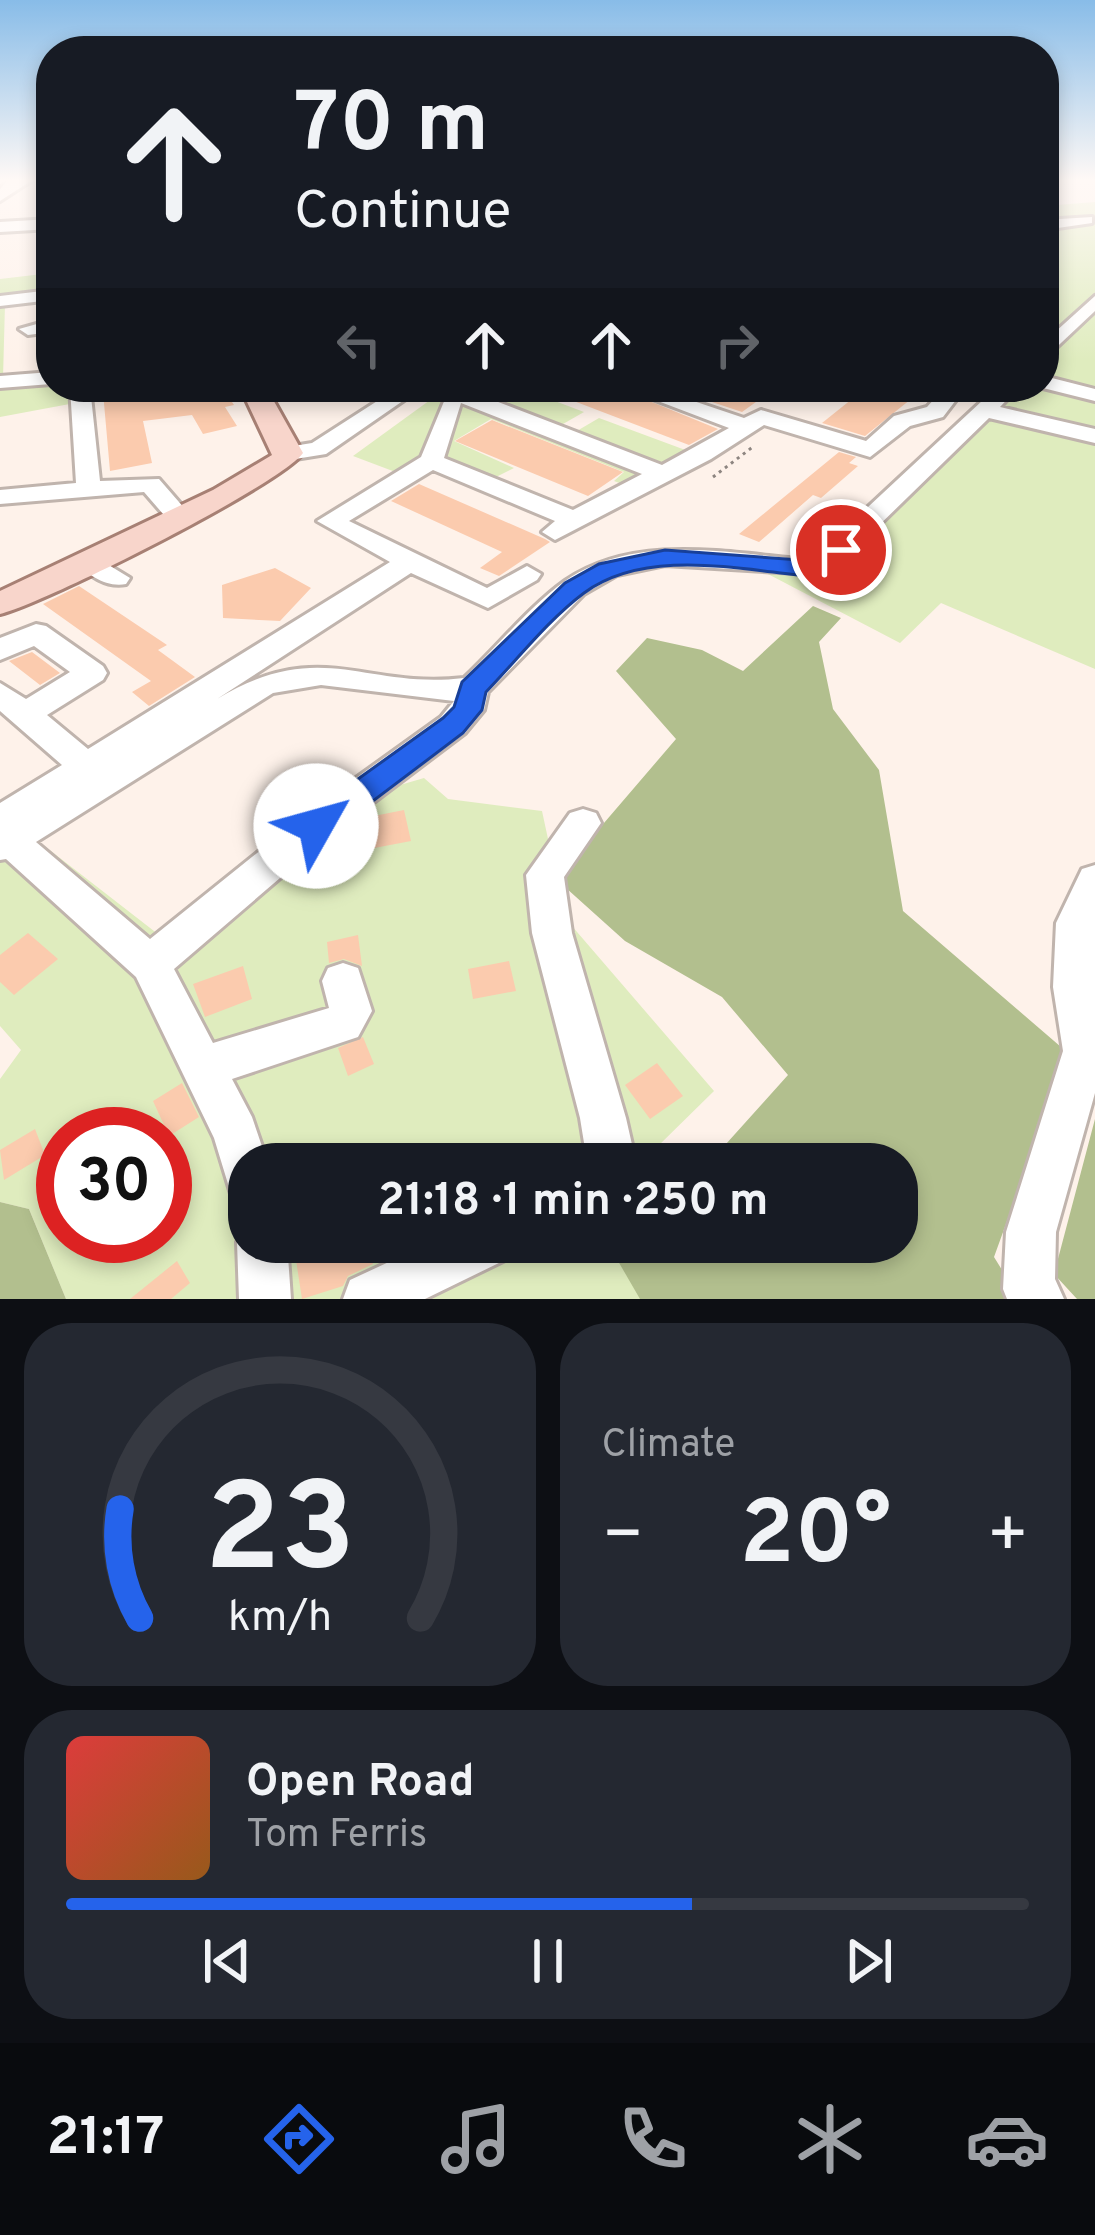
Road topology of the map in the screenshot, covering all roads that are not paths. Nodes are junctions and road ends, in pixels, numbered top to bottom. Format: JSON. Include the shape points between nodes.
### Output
{"nodes":[{"id":1,"x":36,"y":297,"type":"edge"},
{"id":2,"x":0,"y":301,"type":"edge"},
{"id":3,"x":1095,"y":301,"type":"edge"},
{"id":4,"x":1059,"y":324,"type":"edge"},
{"id":5,"x":1070,"y":327,"type":"junction"},
{"id":6,"x":36,"y":328,"type":"edge"},
{"id":7,"x":28,"y":329,"type":"dead end"},
{"id":8,"x":1059,"y":338,"type":"edge"},
{"id":9,"x":36,"y":379,"type":"edge"},
{"id":10,"x":0,"y":382,"type":"edge"},
{"id":11,"x":1059,"y":386,"type":"edge"},
{"id":12,"x":1095,"y":395,"type":"edge"},
{"id":13,"x":81,"y":402,"type":"edge"},
{"id":14,"x":261,"y":402,"type":"edge"},
{"id":15,"x":390,"y":402,"type":"edge"},
{"id":16,"x":455,"y":402,"type":"edge"},
{"id":17,"x":488,"y":402,"type":"edge"},
{"id":18,"x":674,"y":402,"type":"edge"},
{"id":19,"x":943,"y":402,"type":"edge"},
{"id":20,"x":994,"y":402,"type":"edge"},
{"id":21,"x":986,"y":410,"type":"junction"},
{"id":22,"x":591,"y":416,"type":"dead end"},
{"id":23,"x":760,"y":421,"type":"junction"},
{"id":24,"x":561,"y":434,"type":"junction"},
{"id":25,"x":1095,"y":436,"type":"edge"},
{"id":26,"x":289,"y":453,"type":"junction"},
{"id":27,"x":430,"y":460,"type":"junction"},
{"id":28,"x":662,"y":473,"type":"junction"},
{"id":29,"x":89,"y":489,"type":"junction"},
{"id":30,"x":0,"y":497,"type":"edge"},
{"id":31,"x":179,"y":518,"type":"junction"},
{"id":32,"x":410,"y":562,"type":"junction"},
{"id":33,"x":527,"y":574,"type":"dead end"},
{"id":34,"x":0,"y":604,"type":"edge"},
{"id":35,"x":0,"y":650,"type":"edge"},
{"id":36,"x":472,"y":688,"type":"junction"},
{"id":37,"x":12,"y":704,"type":"edge"},
{"id":38,"x":87,"y":766,"type":"junction"},
{"id":39,"x":583,"y":823,"type":"dead end"},
{"id":40,"x":3,"y":836,"type":"edge"},
{"id":41,"x":1095,"y":880,"type":"edge"},
{"id":42,"x":150,"y":964,"type":"junction"},
{"id":43,"x":344,"y":981,"type":"dead end"},
{"id":44,"x":200,"y":1068,"type":"junction"},
{"id":45,"x":239,"y":1143,"type":"edge"},
{"id":46,"x":608,"y":1143,"type":"edge"},
{"id":47,"x":263,"y":1263,"type":"edge"},
{"id":48,"x":444,"y":1263,"type":"edge"},
{"id":49,"x":265,"y":1299,"type":"edge"},
{"id":50,"x":369,"y":1299,"type":"edge"},
{"id":51,"x":1038,"y":1299,"type":"edge"}],
"edges":[{"from":1,"to":2,"type":"street"},
{"from":3,"to":5,"type":"street"},
{"from":4,"to":5,"type":"street"},
{"from":5,"to":8,"type":"street"},
{"from":6,"to":7,"type":"street"},
{"from":9,"to":10,"type":"street"},
{"from":11,"to":12,"type":"street"},
{"from":13,"to":29,"type":"street"},
{"from":14,"to":26,"type":"main road"},
{"from":15,"to":26,"type":"street","via":[[318,449]]},
{"from":16,"to":27,"type":"street"},
{"from":17,"to":24,"type":"street"},
{"from":18,"to":23,"type":"street"},
{"from":19,"to":23,"type":"street","via":[[902,421],[870,450]]},
{"from":20,"to":21,"type":"street"},
{"from":21,"to":25,"type":"street"},
{"from":21,"to":36,"type":"street","via":[[818,569],[665,557],[608,569],[574,588]]},
{"from":22,"to":24,"type":"street"},
{"from":23,"to":28,"type":"street"},
{"from":24,"to":28,"type":"street"},
{"from":26,"to":31,"type":"main road"},
{"from":27,"to":28,"type":"street","via":[[564,526]]},
{"from":27,"to":32,"type":"street","via":[[330,521]]},
{"from":29,"to":30,"type":"street"},
{"from":29,"to":31,"type":"street","via":[[150,484]]},
{"from":31,"to":34,"type":"main road","via":[[102,569]]},
{"from":32,"to":33,"type":"street","via":[[488,599]]},
{"from":32,"to":38,"type":"street"},
{"from":35,"to":37,"type":"street","via":[[36,633],[92,673]]},
{"from":36,"to":40,"type":"street","via":[[321,675],[265,684]]},
{"from":36,"to":42,"type":"street","via":[[468,710],[453,725]]},
{"from":37,"to":38,"type":"street"},
{"from":38,"to":40,"type":"street"},
{"from":39,"to":46,"type":"street","via":[[545,875],[552,932]]},
{"from":40,"to":42,"type":"street"},
{"from":41,"to":51,"type":"street","via":[[1076,923],[1074,987],[1085,1051],[1031,1232],[1029,1289]]},
{"from":42,"to":44,"type":"street"},
{"from":43,"to":44,"type":"street","via":[[351,1011],[343,1023]]},
{"from":44,"to":45,"type":"street"},
{"from":47,"to":49,"type":"street"},
{"from":48,"to":50,"type":"street"}]}
